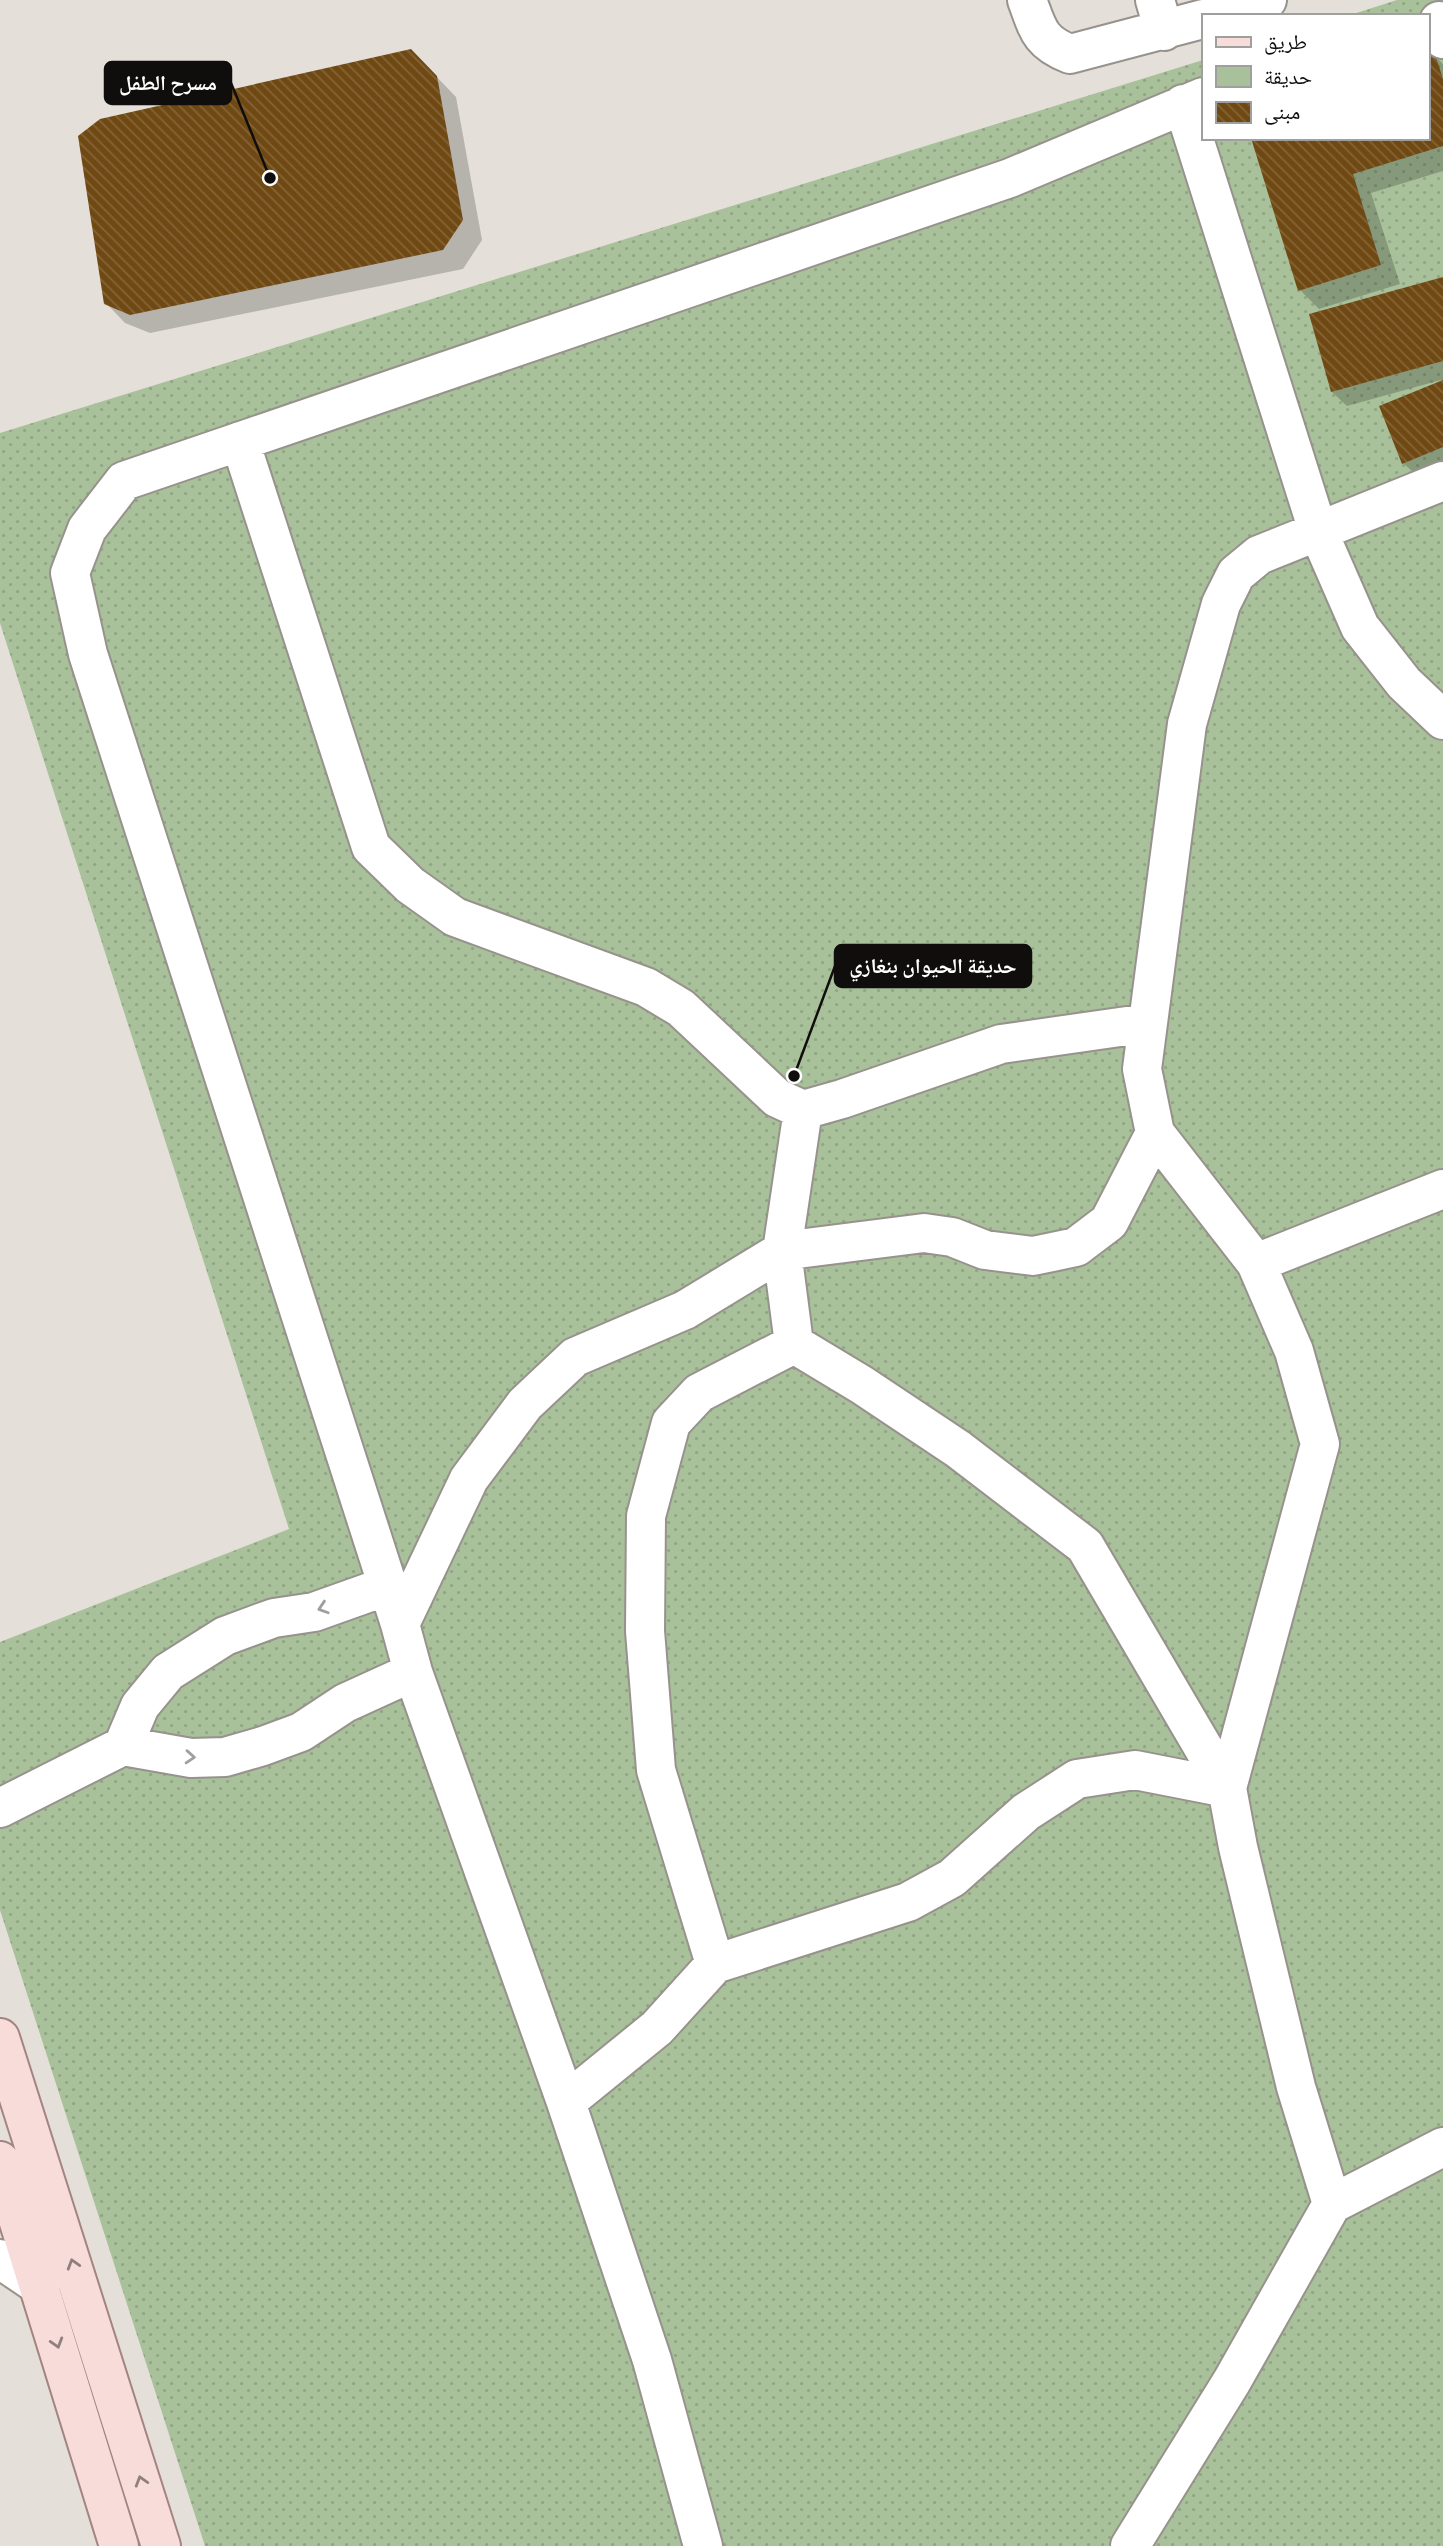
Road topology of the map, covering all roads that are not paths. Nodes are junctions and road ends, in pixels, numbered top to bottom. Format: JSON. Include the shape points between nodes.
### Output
{"nodes":[{"id":1,"x":1027,"y":0,"type":"edge"},
{"id":2,"x":1267,"y":0,"type":"edge"},
{"id":3,"x":1221,"y":14,"type":"edge"},
{"id":4,"x":1160,"y":15,"type":"edge"},
{"id":5,"x":1202,"y":19,"type":"edge"},
{"id":6,"x":1193,"y":101,"type":"edge"},
{"id":7,"x":1202,"y":132,"type":"edge"},
{"id":8,"x":1204,"y":140,"type":"edge"},
{"id":9,"x":240,"y":441,"type":"junction"},
{"id":10,"x":1443,"y":481,"type":"edge"},
{"id":11,"x":1318,"y":531,"type":"junction"},
{"id":12,"x":1443,"y":720,"type":"edge"},
{"id":13,"x":1148,"y":1023,"type":"junction"},
{"id":14,"x":803,"y":1111,"type":"junction"},
{"id":15,"x":1155,"y":1133,"type":"junction"},
{"id":16,"x":1443,"y":1189,"type":"edge"},
{"id":17,"x":782,"y":1251,"type":"junction"},
{"id":18,"x":1256,"y":1263,"type":"junction"},
{"id":19,"x":794,"y":1344,"type":"junction"},
{"id":20,"x":387,"y":1586,"type":"junction"},
{"id":21,"x":400,"y":1624,"type":"junction"},
{"id":22,"x":413,"y":1672,"type":"junction"},
{"id":23,"x":123,"y":1746,"type":"junction"},
{"id":24,"x":1227,"y":1788,"type":"junction"},
{"id":25,"x":0,"y":1808,"type":"edge"},
{"id":26,"x":715,"y":1964,"type":"junction"},
{"id":27,"x":0,"y":2038,"type":"edge"},
{"id":28,"x":566,"y":2102,"type":"junction"},
{"id":29,"x":1443,"y":2147,"type":"edge"},
{"id":30,"x":0,"y":2161,"type":"edge"},
{"id":31,"x":1332,"y":2204,"type":"junction"},
{"id":32,"x":0,"y":2259,"type":"edge"},
{"id":33,"x":40,"y":2286,"type":"junction"},
{"id":34,"x":118,"y":2546,"type":"edge"},
{"id":35,"x":161,"y":2546,"type":"edge"},
{"id":36,"x":703,"y":2546,"type":"edge"},
{"id":37,"x":1130,"y":2546,"type":"edge"}],
"edges":[{"from":1,"to":4,"type":"lane","via":[[1041,37],[1070,54]]},
{"from":2,"to":3,"type":"lane"},
{"from":4,"to":5,"type":"lane"},
{"from":6,"to":7,"type":"lane"},
{"from":6,"to":9,"type":"lane","via":[[1010,178]]},
{"from":8,"to":11,"type":"lane"},
{"from":9,"to":14,"type":"lane","via":[[371,847],[410,885],[455,917],[646,986],[681,1008],[777,1098]]},
{"from":9,"to":20,"type":"lane","via":[[124,481],[87,529],[70,573],[88,654]]},
{"from":10,"to":11,"type":"lane"},
{"from":11,"to":12,"type":"lane","via":[[1360,627],[1404,683]]},
{"from":11,"to":13,"type":"lane","via":[[1259,555],[1236,574],[1221,604],[1187,724]]},
{"from":13,"to":14,"type":"lane","via":[[1001,1044]]},
{"from":13,"to":15,"type":"lane","via":[[1142,1069]]},
{"from":14,"to":17,"type":"lane"},
{"from":15,"to":17,"type":"lane","via":[[1109,1222],[1076,1247],[1033,1256],[985,1250],[952,1237],[924,1233]]},
{"from":15,"to":18,"type":"lane"},
{"from":16,"to":18,"type":"lane"},
{"from":17,"to":19,"type":"lane"},
{"from":17,"to":21,"type":"lane","via":[[685,1310],[575,1357],[526,1404],[469,1479]]},
{"from":18,"to":24,"type":"lane","via":[[1294,1351],[1321,1444]]},
{"from":19,"to":24,"type":"lane","via":[[958,1449],[1085,1546]]},
{"from":19,"to":26,"type":"lane","via":[[699,1393],[671,1423],[646,1516],[645,1631],[656,1770]]},
{"from":20,"to":21,"type":"lane"},
{"from":20,"to":23,"type":"lane","one_way":true,"via":[[225,1636],[167,1672],[140,1706]]},
{"from":21,"to":22,"type":"lane"},
{"from":23,"to":22,"type":"lane","one_way":true,"via":[[191,1758],[225,1757],[301,1732],[345,1703]]},
{"from":22,"to":28,"type":"lane"},
{"from":23,"to":25,"type":"lane"},
{"from":24,"to":26,"type":"lane","via":[[1135,1770],[1077,1779],[1026,1812],[953,1878],[908,1902]]},
{"from":24,"to":31,"type":"lane","via":[[1296,2087]]},
{"from":26,"to":28,"type":"lane","via":[[657,2028]]},
{"from":35,"to":27,"type":"main road","one_way":true},
{"from":28,"to":36,"type":"lane","via":[[652,2360]]},
{"from":29,"to":31,"type":"lane"},
{"from":30,"to":33,"type":"main road"},
{"from":31,"to":37,"type":"lane","via":[[1233,2381]]},
{"from":32,"to":33,"type":"lane"},
{"from":33,"to":34,"type":"main road","one_way":true}]}
